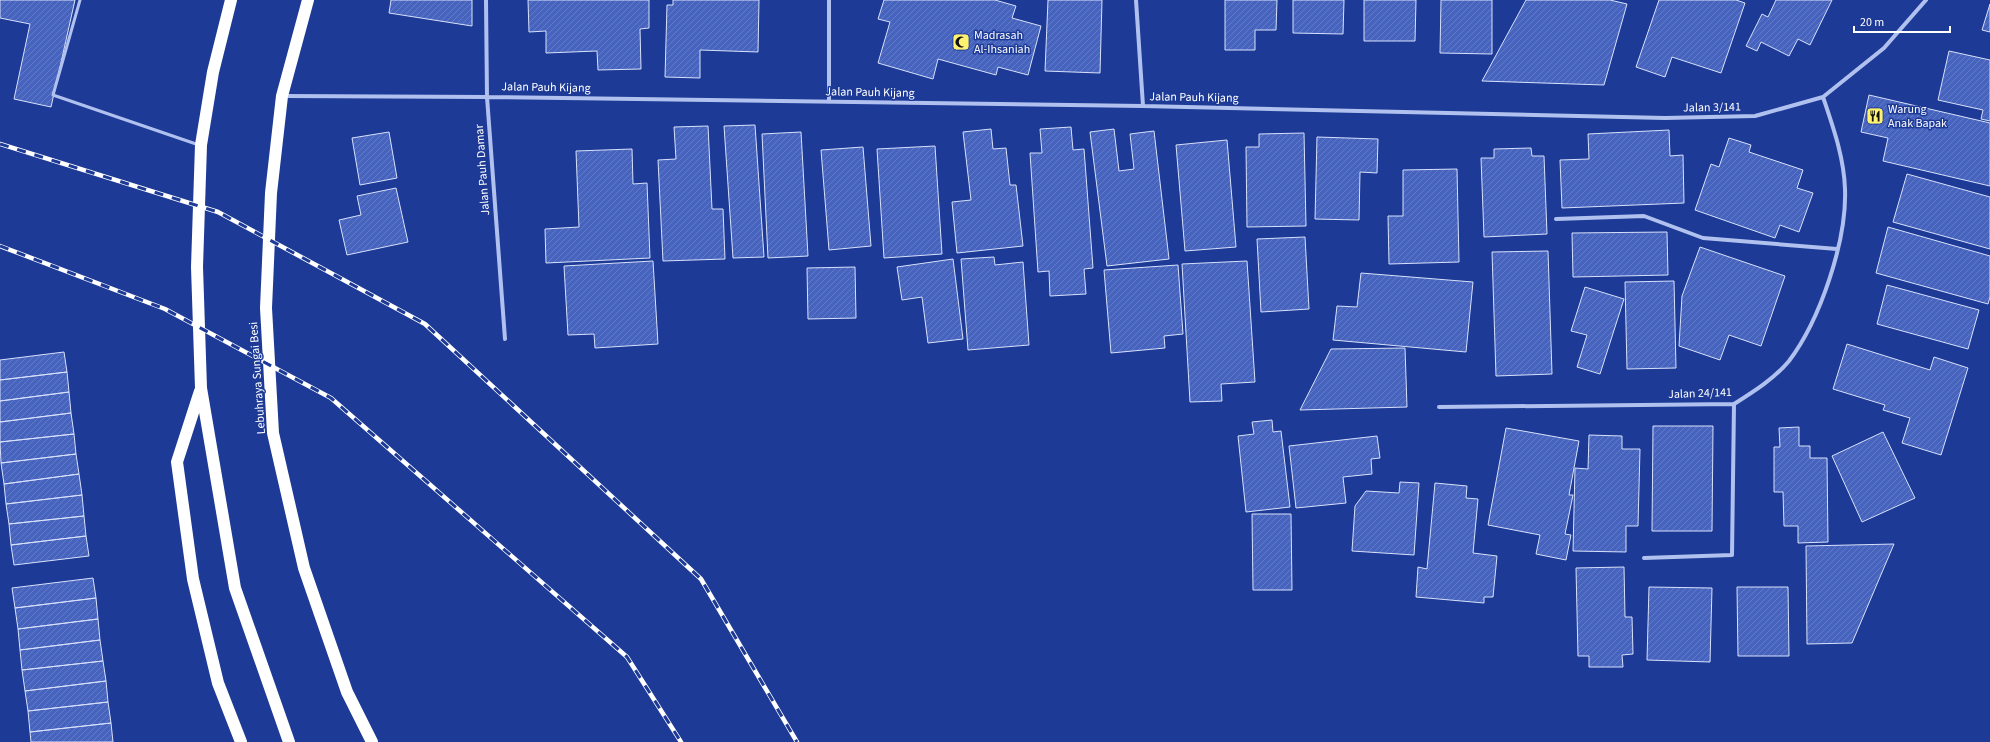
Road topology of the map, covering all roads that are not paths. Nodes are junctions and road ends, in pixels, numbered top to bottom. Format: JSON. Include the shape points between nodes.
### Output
{"nodes":[{"id":1,"x":80,"y":0,"type":"edge"},
{"id":2,"x":231,"y":0,"type":"edge"},
{"id":3,"x":308,"y":0,"type":"edge"},
{"id":4,"x":486,"y":0,"type":"edge"},
{"id":5,"x":829,"y":0,"type":"edge"},
{"id":6,"x":1136,"y":0,"type":"edge"},
{"id":7,"x":1926,"y":0,"type":"edge"},
{"id":8,"x":282,"y":96,"type":"junction"},
{"id":9,"x":487,"y":97,"type":"junction"},
{"id":10,"x":1823,"y":97,"type":"junction"},
{"id":11,"x":829,"y":102,"type":"junction"},
{"id":12,"x":1143,"y":106,"type":"junction"},
{"id":13,"x":1457,"y":113,"type":"joint"},
{"id":14,"x":201,"y":145,"type":"junction"},
{"id":15,"x":1556,"y":219,"type":"dead end"},
{"id":16,"x":1837,"y":249,"type":"junction"},
{"id":17,"x":505,"y":339,"type":"dead end"},
{"id":18,"x":201,"y":388,"type":"junction"},
{"id":19,"x":1734,"y":404,"type":"junction"},
{"id":20,"x":1439,"y":407,"type":"dead end"},
{"id":21,"x":1644,"y":558,"type":"dead end"},
{"id":22,"x":241,"y":742,"type":"edge"},
{"id":23,"x":289,"y":742,"type":"edge"},
{"id":24,"x":372,"y":742,"type":"edge"}],
"edges":[{"from":1,"to":14,"type":"lane","via":[[53,96]]},
{"from":2,"to":14,"type":"highway","via":[[213,72]]},
{"from":3,"to":8,"type":"highway","name":"Lebuhraya Sungai Besi"},
{"from":4,"to":9,"type":"street","name":"Jalan Pauh Damar"},
{"from":5,"to":11,"type":"street"},
{"from":6,"to":12,"type":"street"},
{"from":7,"to":10,"type":"street","name":"Jalan 3/141","via":[[1884,48]]},
{"from":8,"to":9,"type":"street","name":"Jalan Pauh Kijang"},
{"from":8,"to":24,"type":"highway","name":"Lebuhraya Sungai Besi","via":[[270,193],[266,308],[274,433],[304,568],[348,692]]},
{"from":9,"to":11,"type":"street","name":"Jalan Pauh Kijang"},
{"from":9,"to":17,"type":"street","name":"Jalan Pauh Damar"},
{"from":10,"to":13,"type":"street","name":"Jalan 3/141","via":[[1755,116],[1665,118]]},
{"from":10,"to":16,"type":"street","name":"Jalan 24/141","via":[[1838,145],[1845,189],[1841,235]]},
{"from":11,"to":12,"type":"street","name":"Jalan Pauh Kijang"},
{"from":12,"to":13,"type":"street","name":"Jalan Pauh Kijang"},
{"from":14,"to":18,"type":"highway","via":[[197,267]]},
{"from":15,"to":16,"type":"street","via":[[1644,216],[1703,238]]},
{"from":16,"to":19,"type":"street","name":"Jalan 24/141","via":[[1827,287],[1808,330],[1788,361],[1762,386]]},
{"from":18,"to":22,"type":"highway","via":[[177,462],[195,586],[218,683]]},
{"from":18,"to":23,"type":"highway","via":[[235,588]]},
{"from":19,"to":20,"type":"street","name":"Jalan 24/141"},
{"from":19,"to":21,"type":"street","via":[[1732,555]]}]}
